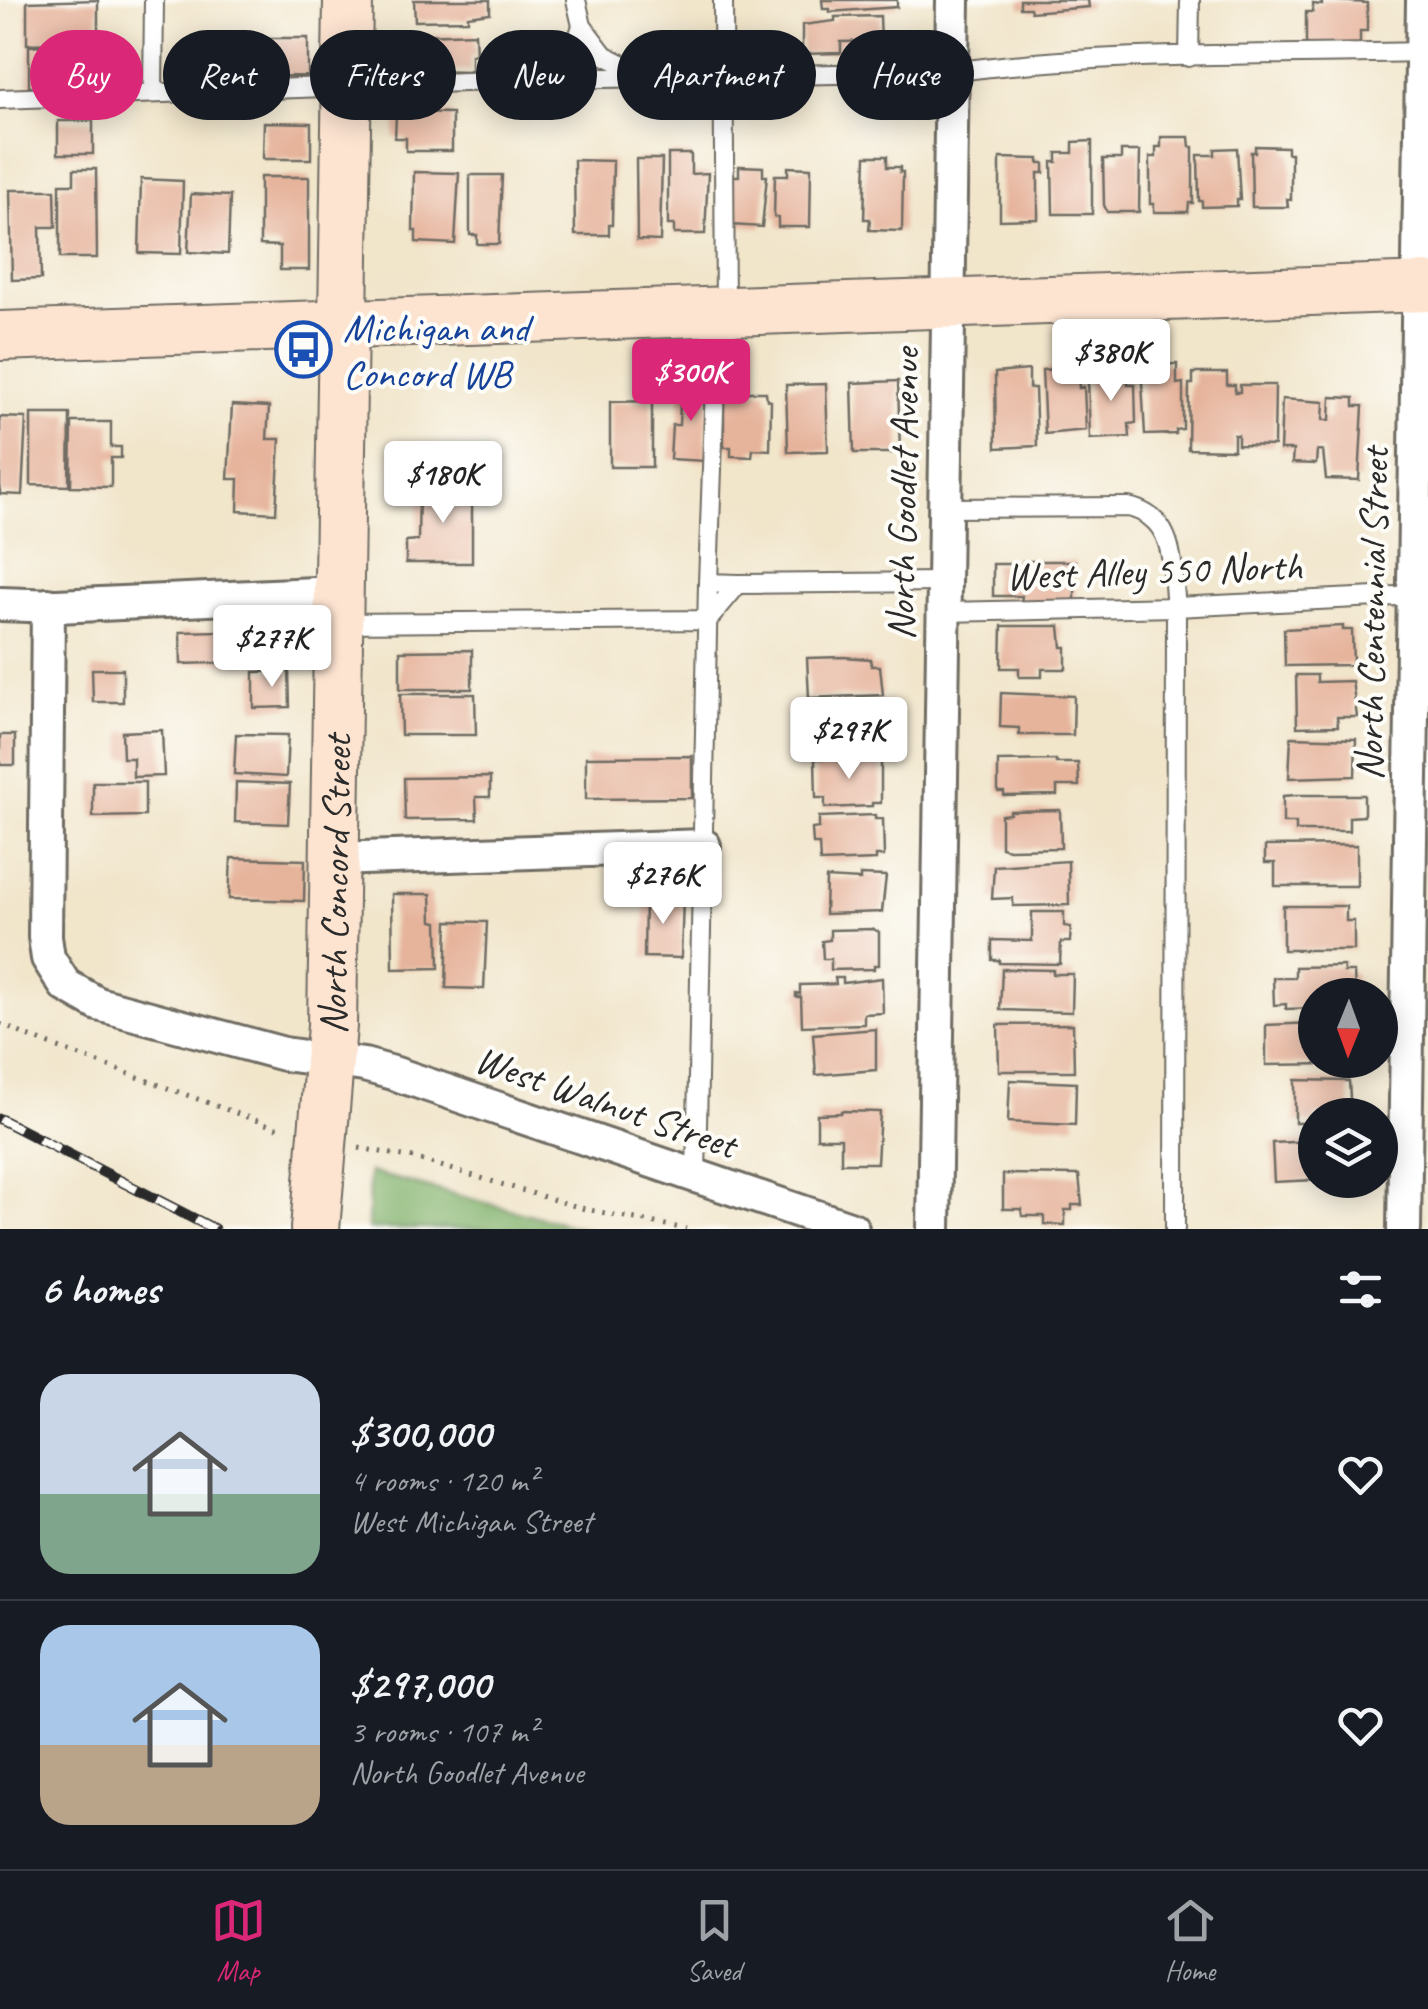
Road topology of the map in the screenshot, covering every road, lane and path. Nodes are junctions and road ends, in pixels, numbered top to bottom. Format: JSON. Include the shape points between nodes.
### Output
{"nodes":[{"id":1,"x":154,"y":0,"type":"edge"},
{"id":2,"x":348,"y":0,"type":"edge"},
{"id":3,"x":576,"y":0,"type":"edge"},
{"id":4,"x":723,"y":0,"type":"edge"},
{"id":5,"x":952,"y":0,"type":"edge"},
{"id":6,"x":1190,"y":0,"type":"edge"},
{"id":7,"x":1423,"y":0,"type":"edge"},
{"id":8,"x":582,"y":26,"type":"junction"},
{"id":9,"x":347,"y":30,"type":"edge"},
{"id":10,"x":581,"y":30,"type":"edge"},
{"id":11,"x":723,"y":30,"type":"edge"},
{"id":12,"x":952,"y":30,"type":"edge"},
{"id":13,"x":1422,"y":52,"type":"junction"},
{"id":14,"x":1189,"y":57,"type":"junction"},
{"id":15,"x":617,"y":61,"type":"edge"},
{"id":16,"x":974,"y":69,"type":"edge"},
{"id":17,"x":310,"y":87,"type":"edge"},
{"id":18,"x":153,"y":93,"type":"junction"},
{"id":19,"x":0,"y":98,"type":"edge"},
{"id":20,"x":345,"y":120,"type":"edge"},
{"id":21,"x":723,"y":120,"type":"edge"},
{"id":22,"x":951,"y":120,"type":"edge"},
{"id":23,"x":1423,"y":287,"type":"edge"},
{"id":24,"x":948,"y":301,"type":"junction"},
{"id":25,"x":725,"y":310,"type":"junction"},
{"id":26,"x":341,"y":324,"type":"junction"},
{"id":27,"x":0,"y":336,"type":"edge"},
{"id":28,"x":944,"y":508,"type":"junction"},
{"id":29,"x":708,"y":584,"type":"junction"},
{"id":30,"x":738,"y":584,"type":"junction"},
{"id":31,"x":1421,"y":595,"type":"edge"},
{"id":32,"x":944,"y":597,"type":"junction"},
{"id":33,"x":0,"y":604,"type":"edge"},
{"id":34,"x":48,"y":606,"type":"junction"},
{"id":35,"x":1176,"y":606,"type":"junction"},
{"id":36,"x":337,"y":608,"type":"junction"},
{"id":37,"x":708,"y":620,"type":"junction"},
{"id":38,"x":704,"y":846,"type":"junction"},
{"id":39,"x":335,"y":859,"type":"junction"},
{"id":40,"x":0,"y":1024,"type":"edge"},
{"id":41,"x":330,"y":1060,"type":"junction"},
{"id":42,"x":285,"y":1131,"type":"dead end"},
{"id":43,"x":349,"y":1146,"type":"dead end"},
{"id":44,"x":696,"y":1176,"type":"junction"},
{"id":45,"x":315,"y":1229,"type":"edge"},
{"id":46,"x":686,"y":1229,"type":"edge"},
{"id":47,"x":852,"y":1229,"type":"edge"},
{"id":48,"x":934,"y":1229,"type":"edge"},
{"id":49,"x":1175,"y":1229,"type":"edge"},
{"id":50,"x":1404,"y":1229,"type":"edge"}],
"edges":[{"from":1,"to":18,"type":"lane"},
{"from":2,"to":9,"type":"main road","name":"North Concord Street"},
{"from":3,"to":8,"type":"lane"},
{"from":4,"to":11,"type":"lane"},
{"from":5,"to":12,"type":"street","name":"North Goodlet Avenue"},
{"from":6,"to":14,"type":"lane"},
{"from":7,"to":13,"type":"street","name":"North Centennial Street"},
{"from":8,"to":10,"type":"lane"},
{"from":8,"to":15,"type":"lane"},
{"from":13,"to":14,"type":"lane"},
{"from":13,"to":23,"type":"street","name":"North Centennial Street"},
{"from":14,"to":16,"type":"lane"},
{"from":17,"to":18,"type":"lane"},
{"from":18,"to":19,"type":"lane"},
{"from":20,"to":26,"type":"main road","name":"North Concord Street"},
{"from":21,"to":25,"type":"lane"},
{"from":22,"to":24,"type":"street","name":"North Goodlet Avenue"},
{"from":23,"to":24,"type":"main road"},
{"from":23,"to":31,"type":"street","name":"North Centennial Street"},
{"from":24,"to":25,"type":"main road"},
{"from":24,"to":28,"type":"street","name":"North Goodlet Avenue"},
{"from":25,"to":26,"type":"main road"},
{"from":25,"to":29,"type":"lane","via":[[716,354]]},
{"from":26,"to":27,"type":"main road"},
{"from":26,"to":36,"type":"main road","name":"North Concord Street"},
{"from":28,"to":32,"type":"street","name":"North Goodlet Avenue"},
{"from":28,"to":35,"type":"lane","via":[[1147,511],[1169,546]]},
{"from":29,"to":30,"type":"lane","name":"West Alley 550 North"},
{"from":29,"to":37,"type":"lane"},
{"from":30,"to":32,"type":"lane","name":"West Alley 550 North"},
{"from":30,"to":37,"type":"lane"},
{"from":31,"to":35,"type":"lane","name":"West Alley 550 North"},
{"from":31,"to":50,"type":"street","name":"North Centennial Street"},
{"from":32,"to":35,"type":"lane","name":"West Alley 550 North"},
{"from":32,"to":48,"type":"street","name":"North Goodlet Avenue"},
{"from":33,"to":34,"type":"street"},
{"from":34,"to":36,"type":"street"},
{"from":34,"to":41,"type":"street","name":"West Walnut Street","via":[[48,958],[65,985],[98,1004]]},
{"from":35,"to":49,"type":"lane"},
{"from":36,"to":37,"type":"lane"},
{"from":36,"to":39,"type":"main road","name":"North Concord Street"},
{"from":37,"to":38,"type":"lane"},
{"from":38,"to":39,"type":"street"},
{"from":38,"to":44,"type":"lane"},
{"from":39,"to":41,"type":"main road","name":"North Concord Street"},
{"from":40,"to":42,"type":"path"},
{"from":41,"to":44,"type":"street","name":"West Walnut Street","via":[[393,1073]]},
{"from":41,"to":45,"type":"main road","name":"North Concord Street"},
{"from":43,"to":46,"type":"path"},
{"from":44,"to":47,"type":"street","name":"West Walnut Street"}]}
